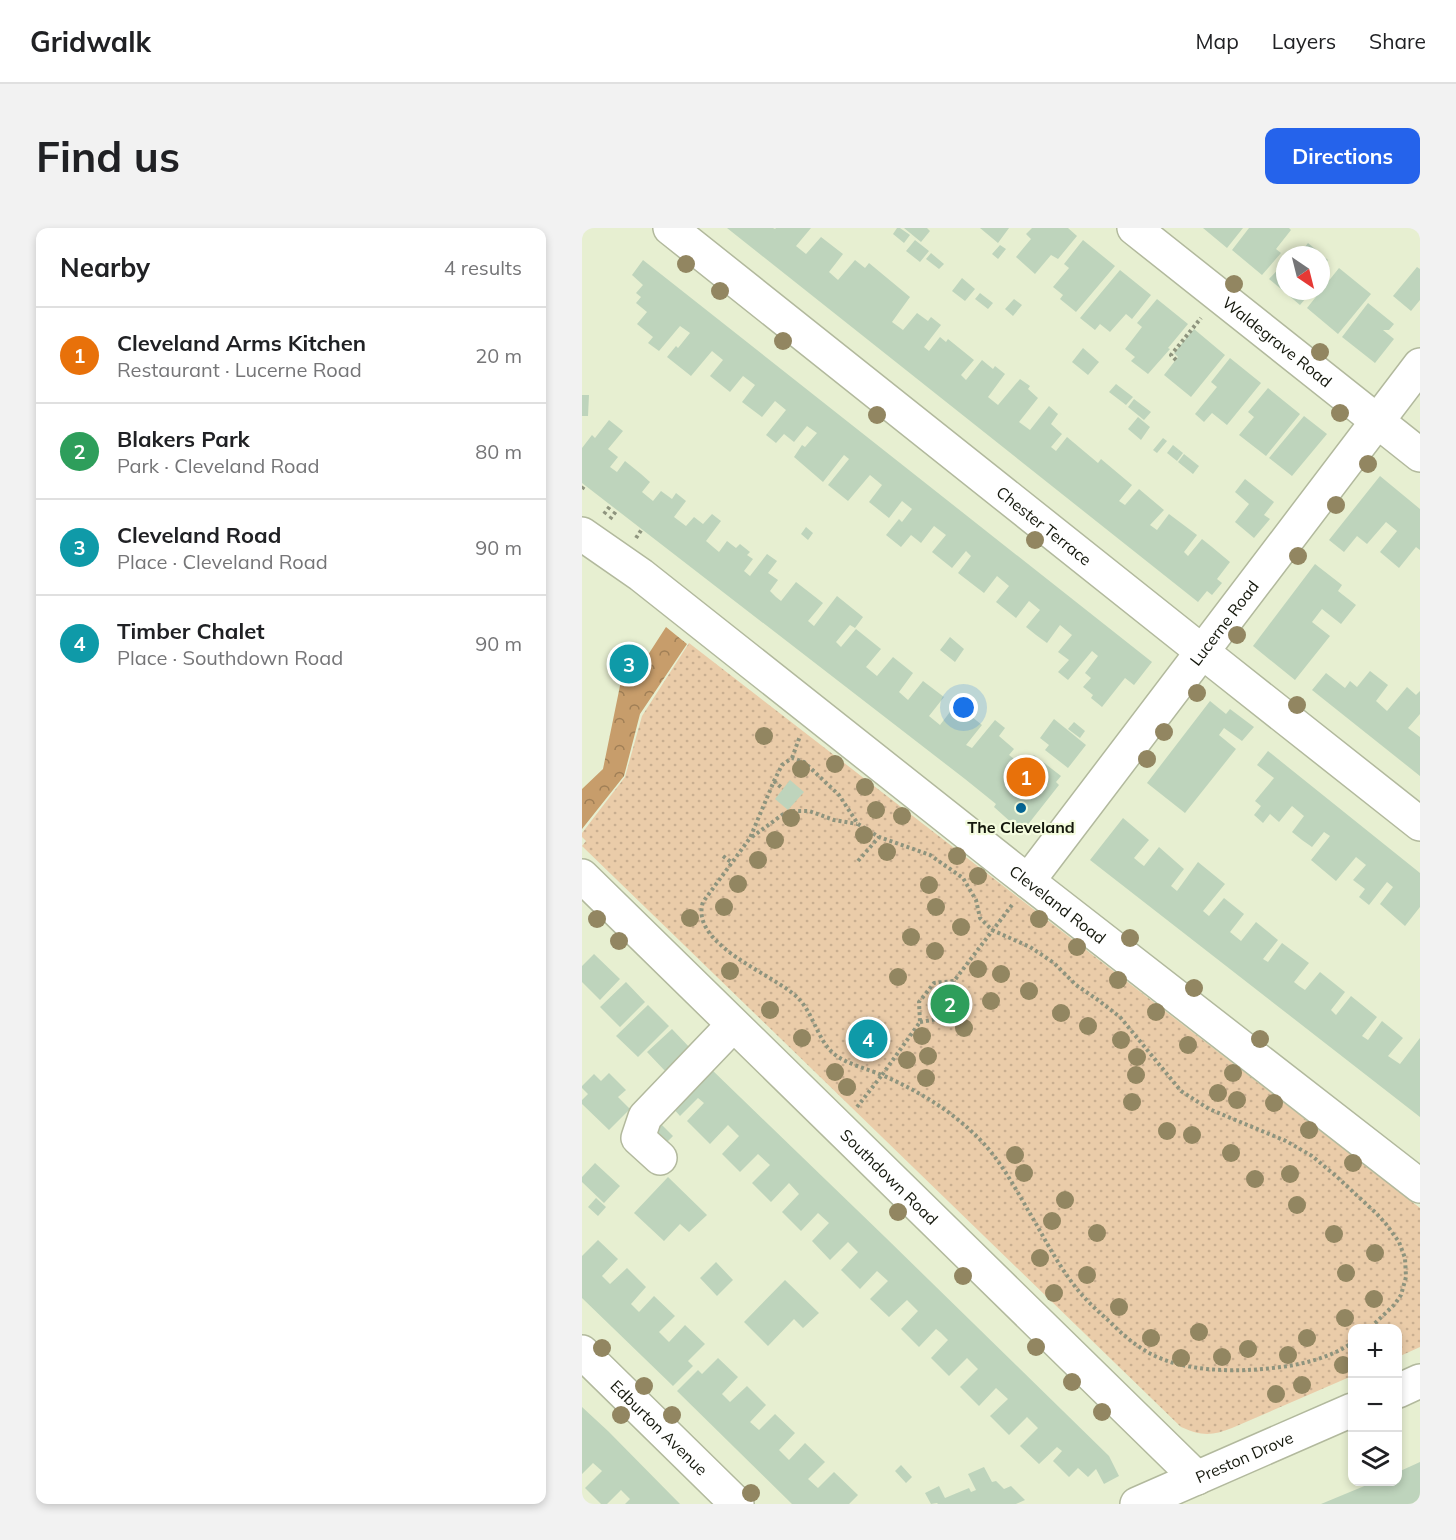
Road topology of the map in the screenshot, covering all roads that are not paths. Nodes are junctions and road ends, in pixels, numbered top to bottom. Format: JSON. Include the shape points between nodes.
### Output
{"nodes":[{"id":1,"x":670,"y":228,"type":"edge"},
{"id":2,"x":1134,"y":228,"type":"edge"},
{"id":3,"x":1420,"y":365,"type":"edge"},
{"id":4,"x":1378,"y":421,"type":"junction"},
{"id":5,"x":1420,"y":454,"type":"edge"},
{"id":6,"x":582,"y":534,"type":"edge"},
{"id":7,"x":1203,"y":653,"type":"junction"},
{"id":8,"x":1420,"y":824,"type":"edge"},
{"id":9,"x":582,"y":876,"type":"edge"},
{"id":10,"x":1028,"y":881,"type":"junction"},
{"id":11,"x":734,"y":1025,"type":"junction"},
{"id":12,"x":660,"y":1158,"type":"dead end"},
{"id":13,"x":1420,"y":1186,"type":"edge"},
{"id":14,"x":582,"y":1352,"type":"edge"},
{"id":15,"x":1420,"y":1381,"type":"edge"},
{"id":16,"x":1402,"y":1389,"type":"edge"},
{"id":17,"x":1348,"y":1412,"type":"edge"},
{"id":18,"x":1197,"y":1478,"type":"junction"},
{"id":19,"x":738,"y":1504,"type":"edge"},
{"id":20,"x":1137,"y":1504,"type":"edge"}],
"edges":[{"from":1,"to":7,"type":"street","name":"Chester Terrace"},
{"from":2,"to":4,"type":"street","name":"Waldegrave Road"},
{"from":3,"to":4,"type":"street","name":"Lucerne Road"},
{"from":4,"to":5,"type":"street","name":"Waldegrave Road"},
{"from":4,"to":7,"type":"street","name":"Lucerne Road"},
{"from":6,"to":10,"type":"street","name":"Cleveland Road","via":[[641,575]]},
{"from":7,"to":8,"type":"street","name":"Chester Terrace"},
{"from":7,"to":10,"type":"street","name":"Lucerne Road"},
{"from":9,"to":11,"type":"street","name":"Southdown Road"},
{"from":10,"to":13,"type":"street","name":"Cleveland Road"},
{"from":11,"to":12,"type":"street","via":[[645,1117],[638,1138]]},
{"from":11,"to":18,"type":"street","name":"Southdown Road"},
{"from":14,"to":19,"type":"street","name":"Edburton Avenue"},
{"from":15,"to":16,"type":"street"},
{"from":17,"to":18,"type":"street","name":"Preston Drove"},
{"from":18,"to":20,"type":"street","name":"Preston Drove"}]}
